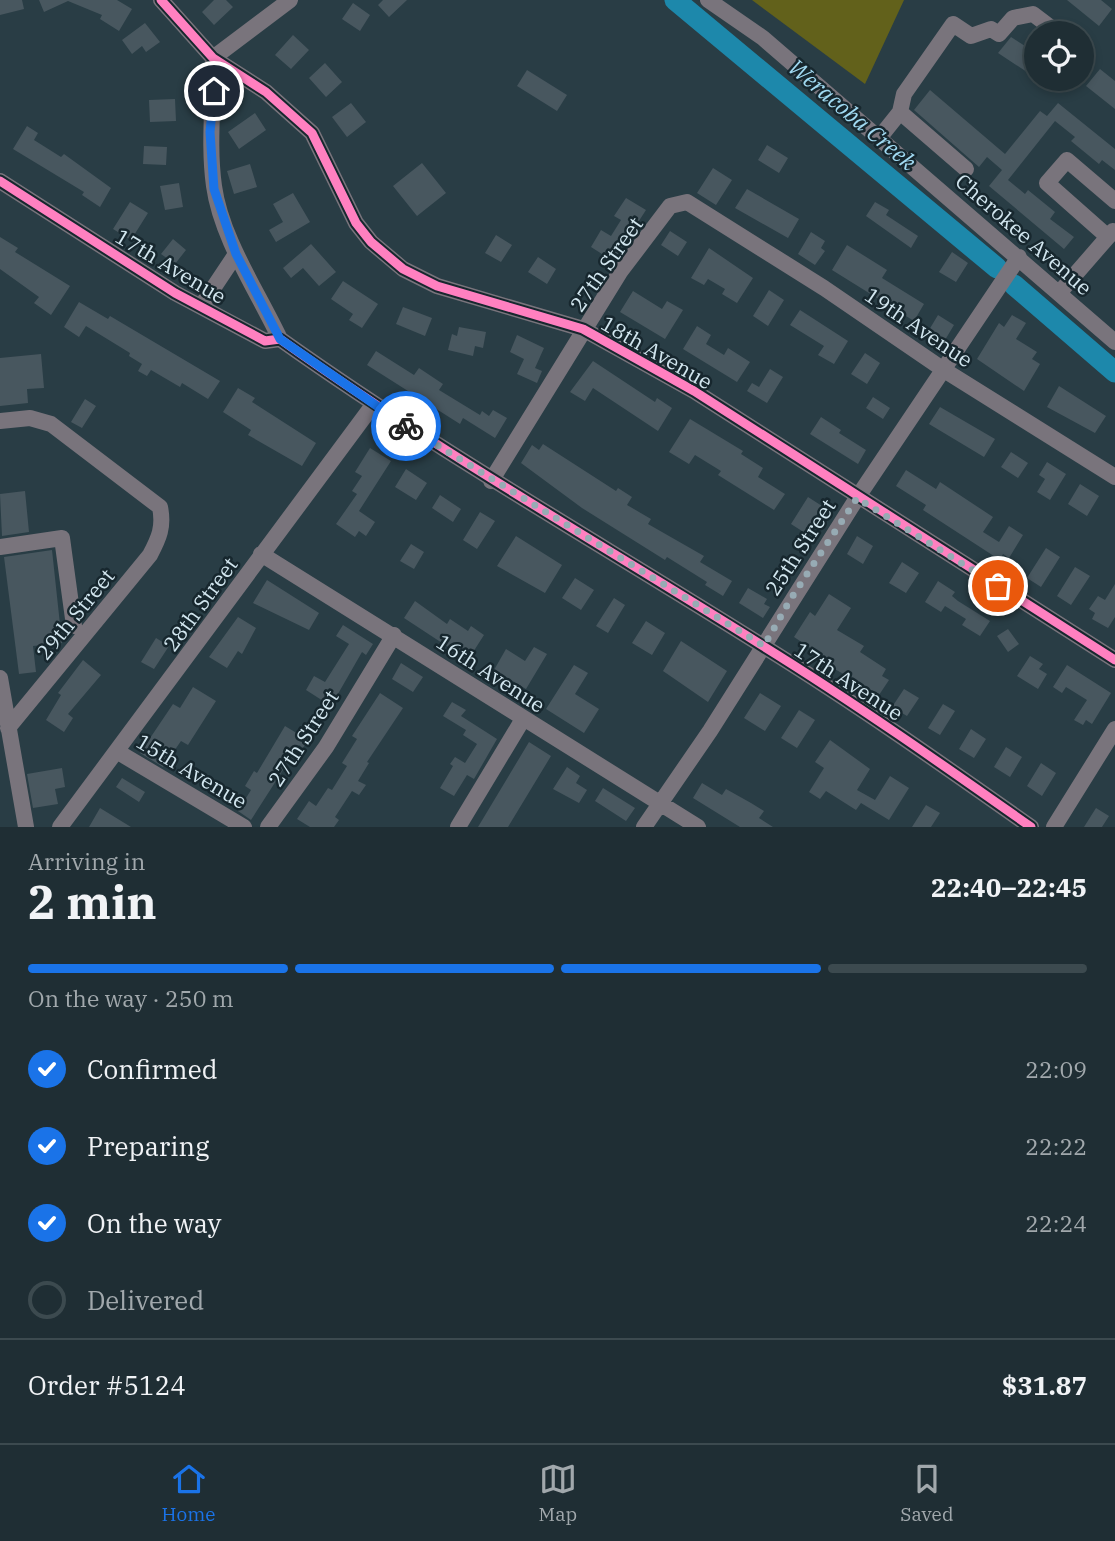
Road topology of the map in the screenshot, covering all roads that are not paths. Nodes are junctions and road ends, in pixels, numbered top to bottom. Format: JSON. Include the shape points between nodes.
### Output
{"nodes":[{"id":1,"x":161,"y":0,"type":"edge"},
{"id":2,"x":290,"y":0,"type":"edge"},
{"id":3,"x":708,"y":0,"type":"edge"},
{"id":4,"x":726,"y":5,"type":"edge"},
{"id":5,"x":1042,"y":21,"type":"edge"},
{"id":6,"x":213,"y":58,"type":"junction"},
{"id":7,"x":900,"y":113,"type":"junction"},
{"id":8,"x":880,"y":137,"type":"junction"},
{"id":9,"x":966,"y":169,"type":"dead end"},
{"id":10,"x":0,"y":181,"type":"edge"},
{"id":11,"x":1115,"y":201,"type":"edge"},
{"id":12,"x":702,"y":210,"type":"joint"},
{"id":13,"x":1111,"y":233,"type":"edge"},
{"id":14,"x":236,"y":254,"type":"junction"},
{"id":15,"x":1019,"y":257,"type":"junction"},
{"id":16,"x":1060,"y":292,"type":"junction"},
{"id":17,"x":202,"y":305,"type":"junction"},
{"id":18,"x":583,"y":329,"type":"junction"},
{"id":19,"x":280,"y":339,"type":"junction"},
{"id":20,"x":1115,"y":342,"type":"edge"},
{"id":21,"x":944,"y":370,"type":"junction"},
{"id":22,"x":373,"y":405,"type":"junction"},
{"id":23,"x":0,"y":421,"type":"edge"},
{"id":24,"x":1115,"y":477,"type":"edge"},
{"id":25,"x":491,"y":481,"type":"junction"},
{"id":26,"x":857,"y":498,"type":"junction"},
{"id":27,"x":0,"y":547,"type":"edge"},
{"id":28,"x":261,"y":554,"type":"junction"},
{"id":29,"x":74,"y":626,"type":"dead end"},
{"id":30,"x":394,"y":635,"type":"junction"},
{"id":31,"x":764,"y":646,"type":"junction"},
{"id":32,"x":1115,"y":660,"type":"edge"},
{"id":33,"x":0,"y":678,"type":"edge"},
{"id":34,"x":523,"y":719,"type":"junction"},
{"id":35,"x":8,"y":728,"type":"junction"},
{"id":36,"x":1115,"y":729,"type":"edge"},
{"id":37,"x":118,"y":752,"type":"junction"},
{"id":38,"x":660,"y":802,"type":"junction"},
{"id":39,"x":26,"y":827,"type":"edge"},
{"id":40,"x":60,"y":827,"type":"edge"},
{"id":41,"x":244,"y":827,"type":"edge"},
{"id":42,"x":268,"y":827,"type":"edge"},
{"id":43,"x":458,"y":827,"type":"edge"},
{"id":44,"x":644,"y":827,"type":"edge"},
{"id":45,"x":698,"y":827,"type":"edge"},
{"id":46,"x":1031,"y":827,"type":"edge"},
{"id":47,"x":1054,"y":827,"type":"edge"}],
"edges":[{"from":1,"to":6,"type":"street","name":"18th Avenue"},
{"from":2,"to":6,"type":"street"},
{"from":3,"to":4,"type":"street","name":"Cherokee Avenue"},
{"from":4,"to":8,"type":"street","name":"Cherokee Avenue"},
{"from":5,"to":7,"type":"street","via":[[1033,14],[1013,18],[999,34],[991,29],[971,36],[953,24],[904,94]]},
{"from":6,"to":14,"type":"street","via":[[210,132],[214,189]]},
{"from":6,"to":18,"type":"street","name":"18th Avenue","via":[[266,92],[312,133],[356,223],[403,269],[437,286]]},
{"from":7,"to":8,"type":"street"},
{"from":7,"to":9,"type":"street"},
{"from":8,"to":15,"type":"street","name":"Cherokee Avenue"},
{"from":10,"to":17,"type":"street","name":"17th Avenue","via":[[175,293]]},
{"from":11,"to":13,"type":"street","via":[[1068,160],[1047,183]]},
{"from":12,"to":18,"type":"street","name":"27th Street","via":[[687,202],[670,206]]},
{"from":12,"to":21,"type":"street","name":"19th Avenue"},
{"from":13,"to":16,"type":"street"},
{"from":14,"to":17,"type":"street"},
{"from":14,"to":19,"type":"street"},
{"from":15,"to":16,"type":"street","name":"Cherokee Avenue"},
{"from":15,"to":21,"type":"street","name":"25th Street"},
{"from":16,"to":20,"type":"street","name":"Cherokee Avenue"},
{"from":17,"to":19,"type":"street","name":"17th Avenue","via":[[265,341]]},
{"from":18,"to":25,"type":"street","name":"27th Street"},
{"from":18,"to":26,"type":"street","name":"18th Avenue","via":[[694,391]]},
{"from":19,"to":22,"type":"street","name":"17th Avenue"},
{"from":21,"to":24,"type":"street","name":"19th Avenue"},
{"from":21,"to":26,"type":"street","name":"25th Street"},
{"from":22,"to":25,"type":"street","name":"17th Avenue"},
{"from":22,"to":28,"type":"street","name":"28th Street"},
{"from":23,"to":35,"type":"street","name":"29th Street","via":[[30,418],[51,424],[160,507],[163,520],[150,555]]},
{"from":25,"to":31,"type":"street","name":"17th Avenue"},
{"from":26,"to":31,"type":"street","name":"25th Street"},
{"from":26,"to":32,"type":"street","name":"18th Avenue"},
{"from":27,"to":29,"type":"street","via":[[62,538]]},
{"from":28,"to":30,"type":"street","name":"16th Avenue"},
{"from":28,"to":37,"type":"street","name":"28th Street"},
{"from":30,"to":34,"type":"street","name":"16th Avenue"},
{"from":30,"to":42,"type":"street","name":"27th Street","via":[[326,747]]},
{"from":31,"to":38,"type":"street","name":"25th Street"},
{"from":31,"to":46,"type":"street","name":"17th Avenue"},
{"from":33,"to":35,"type":"street"},
{"from":34,"to":38,"type":"street","name":"16th Avenue"},
{"from":34,"to":43,"type":"street"},
{"from":35,"to":39,"type":"street"},
{"from":36,"to":47,"type":"street"},
{"from":37,"to":40,"type":"street","name":"28th Street"},
{"from":37,"to":41,"type":"street","name":"15th Avenue"},
{"from":38,"to":44,"type":"street","name":"25th Street"},
{"from":38,"to":45,"type":"street","name":"16th Avenue"}]}
